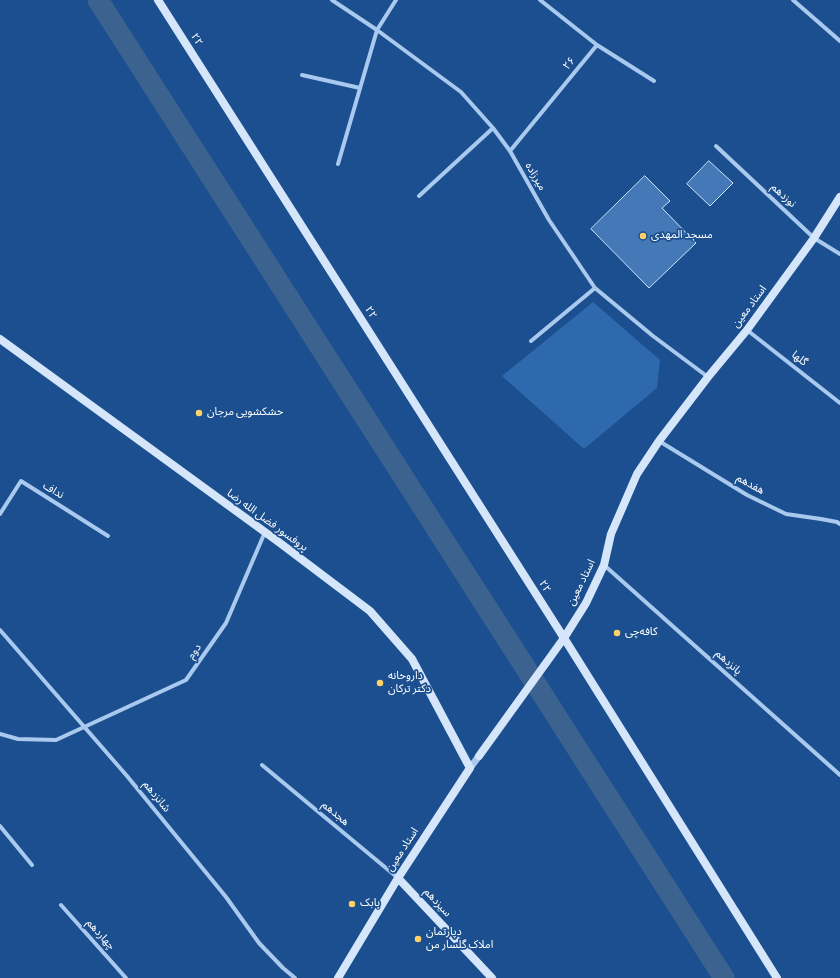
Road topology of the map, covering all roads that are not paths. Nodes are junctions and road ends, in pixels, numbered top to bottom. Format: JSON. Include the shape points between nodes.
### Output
{"nodes":[{"id":1,"x":158,"y":0,"type":"edge"},
{"id":2,"x":332,"y":0,"type":"edge"},
{"id":3,"x":396,"y":0,"type":"edge"},
{"id":4,"x":540,"y":0,"type":"edge"},
{"id":5,"x":793,"y":0,"type":"edge"},
{"id":6,"x":377,"y":30,"type":"junction"},
{"id":7,"x":840,"y":41,"type":"edge"},
{"id":8,"x":597,"y":45,"type":"junction"},
{"id":9,"x":302,"y":75,"type":"dead end"},
{"id":10,"x":654,"y":81,"type":"dead end"},
{"id":11,"x":360,"y":88,"type":"junction"},
{"id":12,"x":493,"y":128,"type":"junction"},
{"id":13,"x":716,"y":146,"type":"dead end"},
{"id":14,"x":510,"y":150,"type":"junction"},
{"id":15,"x":338,"y":164,"type":"dead end"},
{"id":16,"x":419,"y":196,"type":"dead end"},
{"id":17,"x":840,"y":197,"type":"edge"},
{"id":18,"x":814,"y":238,"type":"junction"},
{"id":19,"x":840,"y":254,"type":"edge"},
{"id":20,"x":595,"y":288,"type":"junction"},
{"id":21,"x":748,"y":330,"type":"junction"},
{"id":22,"x":0,"y":339,"type":"edge"},
{"id":23,"x":531,"y":341,"type":"dead end"},
{"id":24,"x":708,"y":377,"type":"junction"},
{"id":25,"x":840,"y":403,"type":"edge"},
{"id":26,"x":659,"y":440,"type":"junction"},
{"id":27,"x":0,"y":514,"type":"edge"},
{"id":28,"x":839,"y":522,"type":"edge"},
{"id":29,"x":265,"y":532,"type":"junction"},
{"id":30,"x":108,"y":536,"type":"dead end"},
{"id":31,"x":604,"y":565,"type":"junction"},
{"id":32,"x":0,"y":630,"type":"edge"},
{"id":33,"x":564,"y":638,"type":"junction"},
{"id":34,"x":84,"y":727,"type":"junction"},
{"id":35,"x":0,"y":734,"type":"edge"},
{"id":36,"x":479,"y":756,"type":"joint"},
{"id":37,"x":262,"y":764,"type":"dead end"},
{"id":38,"x":470,"y":768,"type":"junction"},
{"id":39,"x":840,"y":775,"type":"edge"},
{"id":40,"x":0,"y":826,"type":"edge"},
{"id":41,"x":32,"y":866,"type":"dead end"},
{"id":42,"x":398,"y":878,"type":"junction"},
{"id":43,"x":61,"y":905,"type":"dead end"},
{"id":44,"x":341,"y":976,"type":"edge"},
{"id":45,"x":126,"y":978,"type":"edge"},
{"id":46,"x":295,"y":978,"type":"edge"},
{"id":47,"x":492,"y":978,"type":"edge"},
{"id":48,"x":777,"y":978,"type":"edge"}],
"edges":[{"from":1,"to":33,"type":"main road","name":"۲۲"},
{"from":2,"to":6,"type":"street","name":"میرزاده"},
{"from":3,"to":6,"type":"street"},
{"from":4,"to":8,"type":"street"},
{"from":5,"to":7,"type":"street"},
{"from":6,"to":11,"type":"street"},
{"from":6,"to":12,"type":"street","name":"میرزاده","via":[[460,92]]},
{"from":8,"to":10,"type":"street"},
{"from":8,"to":14,"type":"street","name":"۲۶"},
{"from":9,"to":11,"type":"street"},
{"from":11,"to":15,"type":"street"},
{"from":12,"to":14,"type":"street","name":"میرزاده"},
{"from":12,"to":16,"type":"street"},
{"from":13,"to":18,"type":"street","name":"نوزدهم"},
{"from":14,"to":20,"type":"street","name":"میرزاده","via":[[549,220]]},
{"from":17,"to":18,"type":"main road","name":"استاد معین"},
{"from":18,"to":19,"type":"street","name":"نوزدهم"},
{"from":18,"to":21,"type":"main road","name":"استاد معین"},
{"from":20,"to":23,"type":"street"},
{"from":20,"to":24,"type":"street","name":"میرزاده"},
{"from":21,"to":24,"type":"main road","name":"استاد معین"},
{"from":21,"to":25,"type":"street","name":"گلها"},
{"from":22,"to":29,"type":"main road","name":"پروفسور فضل الله رضا"},
{"from":24,"to":26,"type":"main road","name":"استاد معین"},
{"from":26,"to":28,"type":"street","name":"هفدهم","via":[[747,495],[786,514]]},
{"from":26,"to":31,"type":"main road","name":"استاد معین","via":[[637,474],[611,534]]},
{"from":27,"to":30,"type":"street","name":"نداف","via":[[21,482]]},
{"from":29,"to":34,"type":"street","name":"دوم","via":[[226,623],[186,680]]},
{"from":29,"to":38,"type":"main road","name":"پروفسور فضل الله رضا","via":[[370,611],[408,654]]},
{"from":31,"to":33,"type":"main road","name":"استاد معین","via":[[586,604]]},
{"from":31,"to":39,"type":"street","name":"پانزدهم"},
{"from":32,"to":34,"type":"street","name":"شانزدهم"},
{"from":33,"to":36,"type":"main road","name":"استاد معین"},
{"from":33,"to":48,"type":"main road","name":"۲۲"},
{"from":34,"to":35,"type":"street","name":"دوم","via":[[56,740],[18,739]]},
{"from":34,"to":46,"type":"street","name":"شانزدهم","via":[[216,885],[259,943]]},
{"from":36,"to":38,"type":"street","name":"استاد معین"},
{"from":37,"to":42,"type":"street","name":"هجدهم"},
{"from":38,"to":42,"type":"main road","name":"استاد معین"},
{"from":40,"to":41,"type":"street"},
{"from":42,"to":44,"type":"main road","name":"استاد معین"},
{"from":42,"to":47,"type":"main road","name":"سیزدهم"},
{"from":43,"to":45,"type":"street","name":"چهاردهم"}]}
